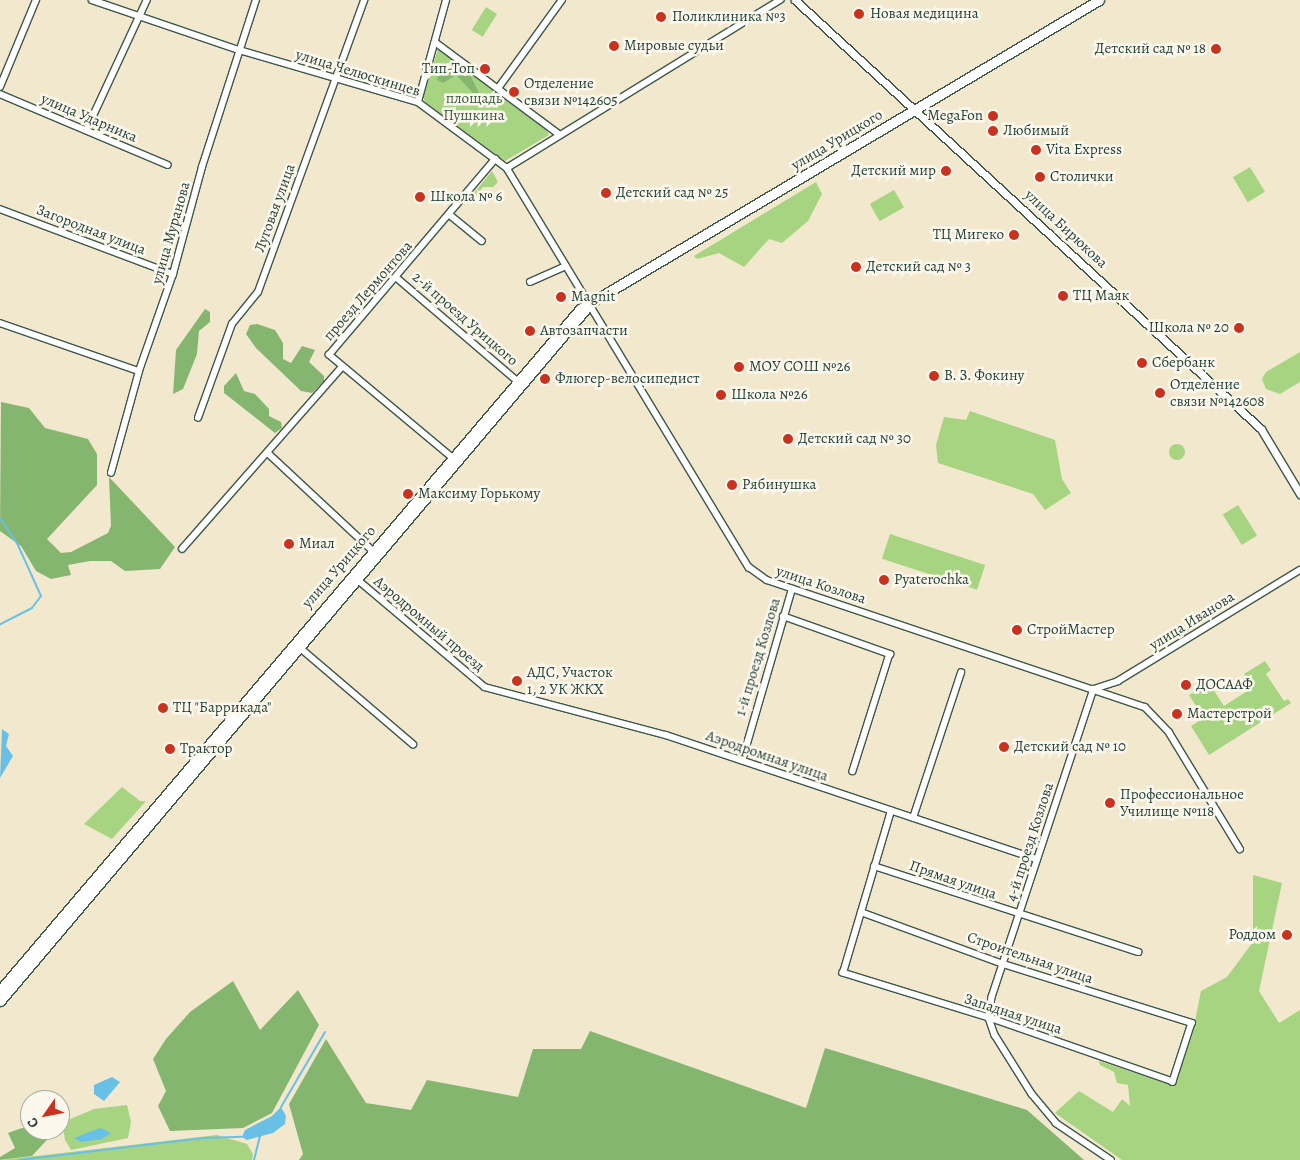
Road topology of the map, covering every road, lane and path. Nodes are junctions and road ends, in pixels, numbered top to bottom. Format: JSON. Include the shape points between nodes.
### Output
{"nodes":[{"id":1,"x":36,"y":0,"type":"edge"},
{"id":2,"x":92,"y":0,"type":"edge"},
{"id":3,"x":146,"y":0,"type":"edge"},
{"id":4,"x":256,"y":0,"type":"edge"},
{"id":5,"x":364,"y":0,"type":"edge"},
{"id":6,"x":446,"y":0,"type":"edge"},
{"id":7,"x":562,"y":0,"type":"edge"},
{"id":8,"x":780,"y":0,"type":"edge"},
{"id":9,"x":795,"y":0,"type":"edge"},
{"id":10,"x":1099,"y":0,"type":"edge"},
{"id":11,"x":141,"y":17,"type":"junction"},
{"id":12,"x":435,"y":42,"type":"junction"},
{"id":13,"x":238,"y":50,"type":"junction"},
{"id":14,"x":335,"y":78,"type":"junction"},
{"id":15,"x":0,"y":87,"type":"edge"},
{"id":16,"x":499,"y":88,"type":"junction"},
{"id":17,"x":0,"y":94,"type":"edge"},
{"id":18,"x":418,"y":102,"type":"junction"},
{"id":19,"x":916,"y":109,"type":"junction"},
{"id":20,"x":87,"y":130,"type":"junction"},
{"id":21,"x":560,"y":135,"type":"junction"},
{"id":22,"x":495,"y":159,"type":"junction"},
{"id":23,"x":168,"y":165,"type":"dead end"},
{"id":24,"x":507,"y":168,"type":"junction"},
{"id":25,"x":0,"y":209,"type":"edge"},
{"id":26,"x":450,"y":215,"type":"junction"},
{"id":27,"x":482,"y":241,"type":"dead end"},
{"id":28,"x":566,"y":266,"type":"junction"},
{"id":29,"x":173,"y":274,"type":"junction"},
{"id":30,"x":396,"y":277,"type":"junction"},
{"id":31,"x":530,"y":282,"type":"dead end"},
{"id":32,"x":589,"y":305,"type":"junction"},
{"id":33,"x":0,"y":323,"type":"edge"},
{"id":34,"x":342,"y":367,"type":"junction"},
{"id":35,"x":139,"y":371,"type":"junction"},
{"id":36,"x":516,"y":380,"type":"junction"},
{"id":37,"x":198,"y":418,"type":"dead end"},
{"id":38,"x":268,"y":454,"type":"junction"},
{"id":39,"x":451,"y":457,"type":"junction"},
{"id":40,"x":111,"y":473,"type":"dead end"},
{"id":41,"x":1300,"y":494,"type":"edge"},
{"id":42,"x":182,"y":549,"type":"dead end"},
{"id":43,"x":374,"y":552,"type":"junction"},
{"id":44,"x":1300,"y":570,"type":"edge"},
{"id":45,"x":357,"y":579,"type":"junction"},
{"id":46,"x":792,"y":589,"type":"junction"},
{"id":47,"x":783,"y":616,"type":"junction"},
{"id":48,"x":297,"y":644,"type":"junction"},
{"id":49,"x":961,"y":673,"type":"dead end"},
{"id":50,"x":485,"y":687,"type":"joint"},
{"id":51,"x":1094,"y":689,"type":"junction"},
{"id":52,"x":413,"y":744,"type":"dead end"},
{"id":53,"x":742,"y":761,"type":"junction"},
{"id":54,"x":853,"y":771,"type":"dead end"},
{"id":55,"x":891,"y":811,"type":"junction"},
{"id":56,"x":913,"y":818,"type":"junction"},
{"id":57,"x":1240,"y":849,"type":"dead end"},
{"id":58,"x":119,"y":854,"type":"junction"},
{"id":59,"x":1038,"y":859,"type":"junction"},
{"id":60,"x":874,"y":866,"type":"junction"},
{"id":61,"x":861,"y":912,"type":"junction"},
{"id":62,"x":1020,"y":916,"type":"junction"},
{"id":63,"x":1138,"y":952,"type":"dead end"},
{"id":64,"x":1003,"y":964,"type":"junction"},
{"id":65,"x":0,"y":990,"type":"edge"},
{"id":66,"x":0,"y":1001,"type":"edge"},
{"id":67,"x":989,"y":1018,"type":"junction"},
{"id":68,"x":1173,"y":1082,"type":"joint"},
{"id":69,"x":1111,"y":1160,"type":"edge"}],
"edges":[{"from":1,"to":15,"type":"street"},
{"from":2,"to":11,"type":"street","name":"улица Челюскинцев"},
{"from":3,"to":11,"type":"street"},
{"from":4,"to":13,"type":"street","name":"улица Муранова"},
{"from":5,"to":14,"type":"street","name":"Луговая улица"},
{"from":6,"to":12,"type":"street"},
{"from":7,"to":16,"type":"street"},
{"from":8,"to":21,"type":"street"},
{"from":9,"to":19,"type":"street","name":"улица Бирюкова"},
{"from":10,"to":19,"type":"highway","name":"улица Урицкого"},
{"from":11,"to":13,"type":"street","name":"улица Челюскинцев"},
{"from":11,"to":20,"type":"street"},
{"from":12,"to":16,"type":"street"},
{"from":12,"to":18,"type":"street"},
{"from":13,"to":14,"type":"street","name":"улица Челюскинцев"},
{"from":13,"to":29,"type":"street","name":"улица Муранова"},
{"from":14,"to":18,"type":"street","name":"улица Челюскинцев"},
{"from":14,"to":37,"type":"street","name":"Луговая улица","via":[[258,292],[232,324]]},
{"from":16,"to":21,"type":"street"},
{"from":17,"to":20,"type":"street","name":"улица Ударника"},
{"from":18,"to":22,"type":"street","name":"улица Челюскинцев"},
{"from":19,"to":32,"type":"highway","name":"улица Урицкого"},
{"from":19,"to":41,"type":"street","name":"улица Бирюкова","via":[[1260,429]]},
{"from":20,"to":23,"type":"street","name":"улица Ударника"},
{"from":21,"to":24,"type":"street"},
{"from":22,"to":24,"type":"street","name":"улица Челюскинцев"},
{"from":22,"to":26,"type":"street","name":"проезд Лермонтова"},
{"from":24,"to":28,"type":"street","name":"улица Челюскинцев"},
{"from":25,"to":29,"type":"street","name":"Загородная улица"},
{"from":26,"to":27,"type":"street"},
{"from":26,"to":30,"type":"street","name":"проезд Лермонтова"},
{"from":28,"to":31,"type":"street"},
{"from":28,"to":32,"type":"street","name":"улица Челюскинцев"},
{"from":29,"to":35,"type":"street","name":"улица Муранова"},
{"from":30,"to":34,"type":"street","name":"проезд Лермонтова","via":[[329,355]]},
{"from":30,"to":36,"type":"street","name":"2-й проезд Урицкого"},
{"from":32,"to":36,"type":"highway","name":"улица Урицкого","via":[[575,314]]},
{"from":32,"to":43,"type":"highway","name":"улица Урицкого"},
{"from":32,"to":46,"type":"street","name":"улица Козлова","via":[[742,558],[757,574]]},
{"from":33,"to":35,"type":"street"},
{"from":34,"to":38,"type":"street"},
{"from":34,"to":39,"type":"street"},
{"from":35,"to":40,"type":"street","name":"улица Муранова"},
{"from":36,"to":39,"type":"highway","name":"улица Урицкого"},
{"from":38,"to":42,"type":"street"},
{"from":38,"to":43,"type":"street"},
{"from":39,"to":43,"type":"highway","name":"улица Урицкого"},
{"from":43,"to":45,"type":"highway","name":"улица Урицкого"},
{"from":43,"to":48,"type":"highway","name":"улица Урицкого"},
{"from":44,"to":51,"type":"street","name":"улица Иванова","via":[[1118,681]]},
{"from":45,"to":48,"type":"highway","name":"улица Урицкого"},
{"from":45,"to":50,"type":"street","name":"Аэродромный проезд"},
{"from":46,"to":47,"type":"street","name":"1-й проезд Козлова"},
{"from":46,"to":51,"type":"street","name":"улица Козлова"},
{"from":47,"to":53,"type":"street","name":"1-й проезд Козлова"},
{"from":47,"to":54,"type":"street","via":[[890,654]]},
{"from":48,"to":52,"type":"street"},
{"from":48,"to":58,"type":"highway","name":"улица Урицкого"},
{"from":49,"to":56,"type":"street"},
{"from":50,"to":53,"type":"street","name":"Аэродромная улица","via":[[658,732]]},
{"from":51,"to":57,"type":"street","name":"улица Козлова","via":[[1145,707],[1159,718]]},
{"from":51,"to":59,"type":"street","name":"4-й проезд Козлова"},
{"from":53,"to":55,"type":"street","name":"Аэродромная улица"},
{"from":55,"to":56,"type":"street","name":"Аэродромная улица"},
{"from":55,"to":60,"type":"street"},
{"from":56,"to":59,"type":"street","name":"Аэродромная улица"},
{"from":58,"to":65,"type":"highway"},
{"from":58,"to":66,"type":"highway"},
{"from":59,"to":62,"type":"street","name":"4-й проезд Козлова"},
{"from":60,"to":61,"type":"street"},
{"from":60,"to":62,"type":"street","name":"Прямая улица"},
{"from":61,"to":64,"type":"street","name":"Строительная улица"},
{"from":61,"to":67,"type":"street","name":"Западная улица","via":[[843,973]]},
{"from":62,"to":63,"type":"street","name":"Прямая улица"},
{"from":62,"to":64,"type":"street","name":"4-й проезд Козлова"},
{"from":64,"to":67,"type":"street","name":"4-й проезд Козлова","via":[[990,1004]]},
{"from":64,"to":68,"type":"street","name":"Строительная улица","via":[[1192,1023]]},
{"from":67,"to":68,"type":"street","name":"Западная улица"},
{"from":67,"to":69,"type":"street","via":[[995,1035],[1032,1094],[1056,1123]]}]}
